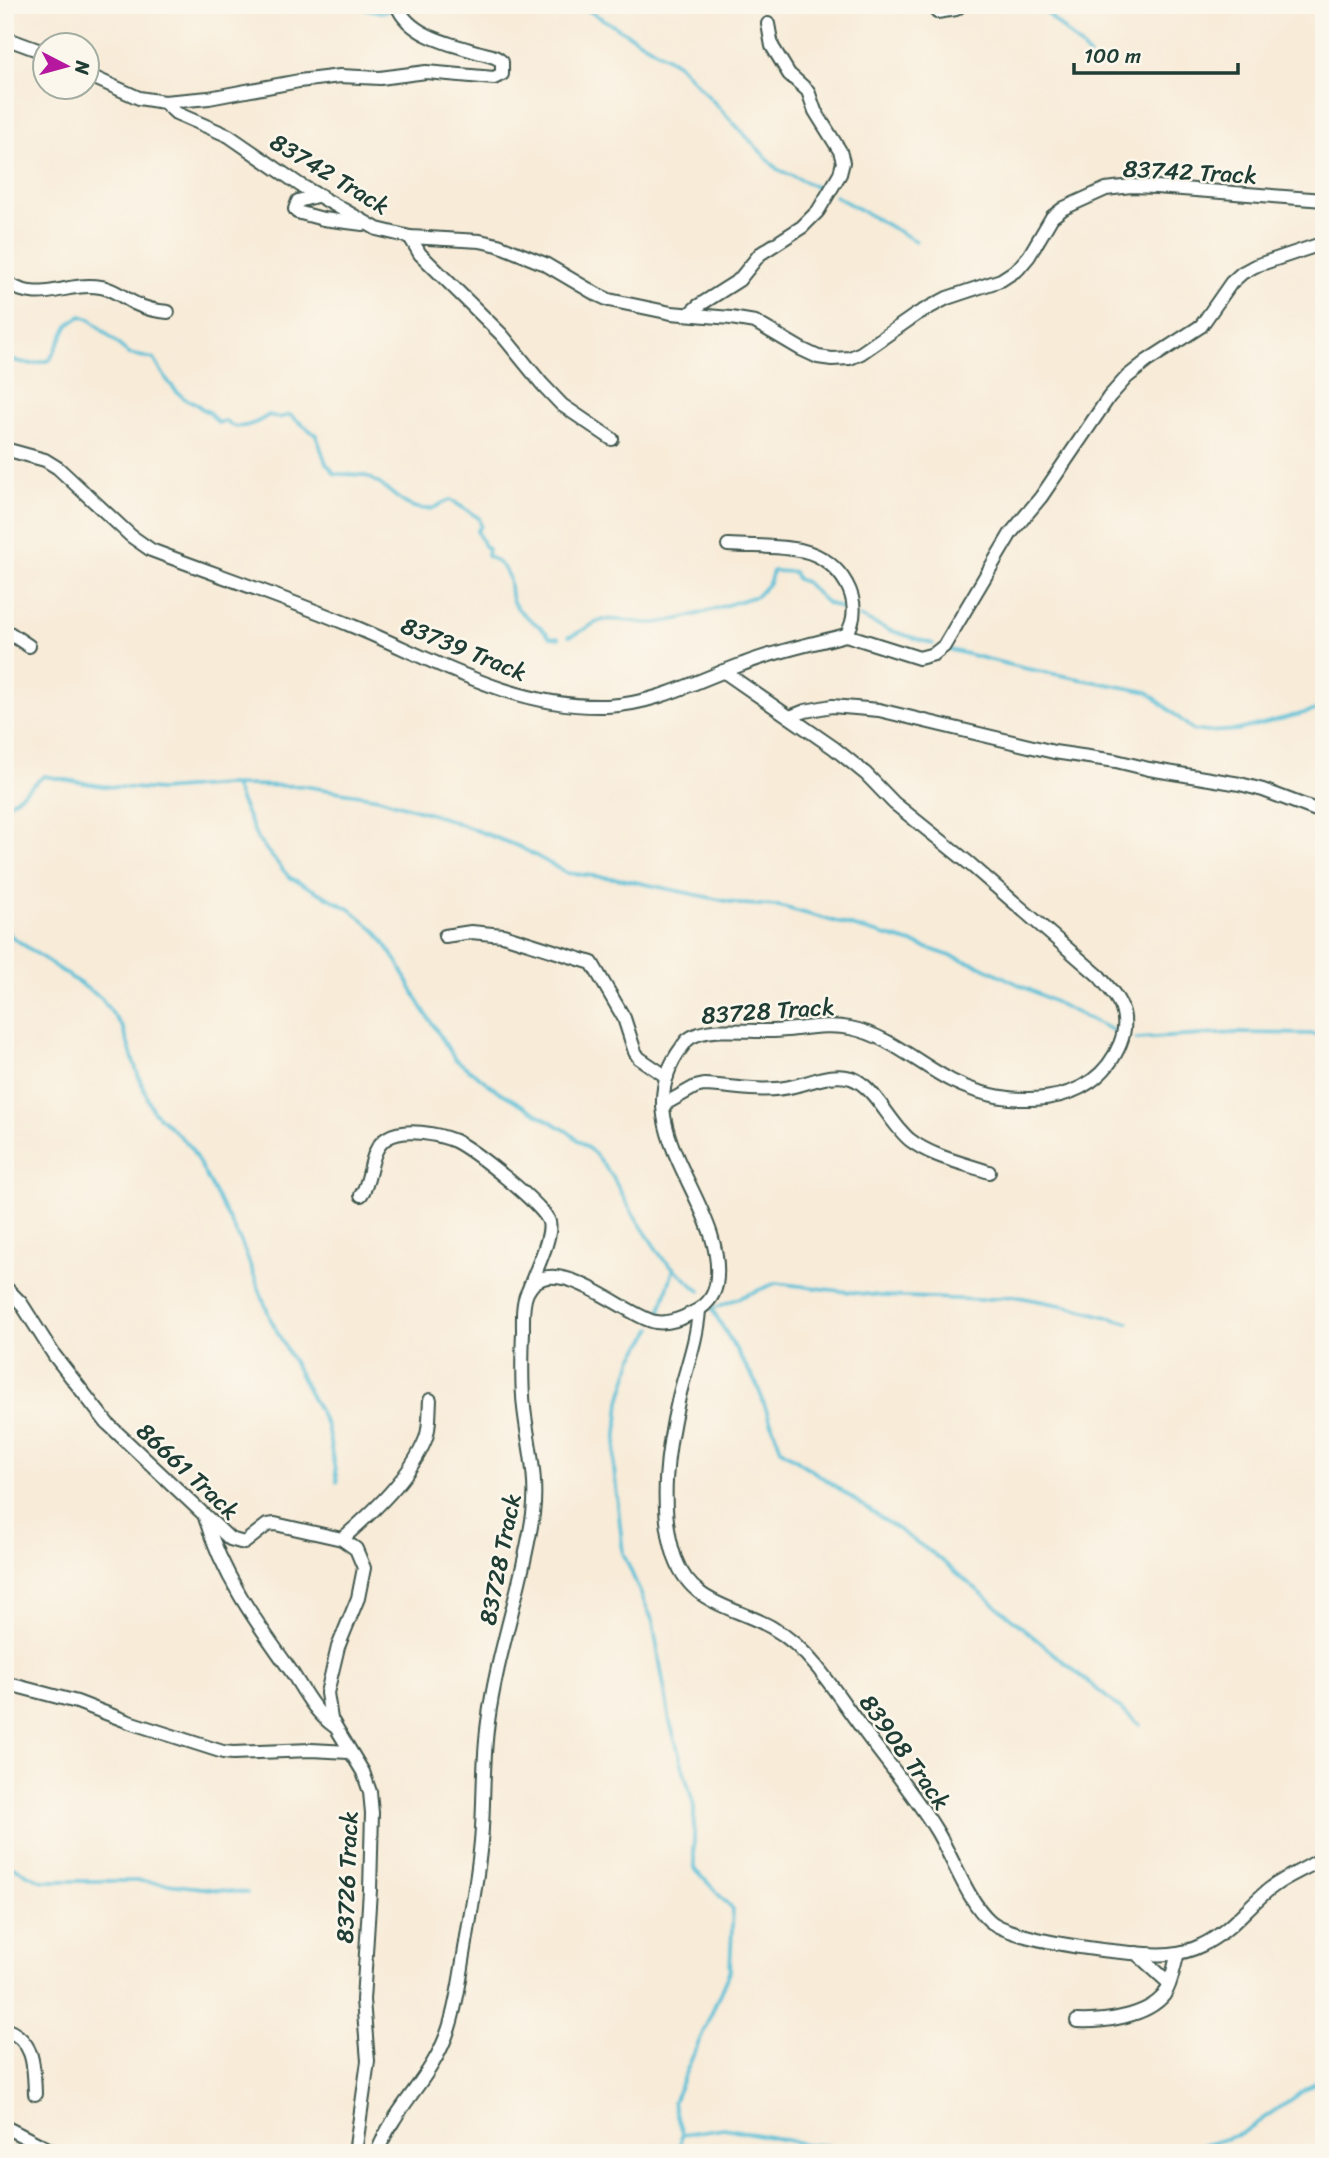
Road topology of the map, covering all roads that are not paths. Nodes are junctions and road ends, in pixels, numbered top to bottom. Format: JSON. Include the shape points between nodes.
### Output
{"nodes":[{"id":1,"x":397,"y":5,"type":"edge"},
{"id":2,"x":961,"y":5,"type":"edge"},
{"id":3,"x":937,"y":12,"type":"dead end"},
{"id":4,"x":768,"y":24,"type":"dead end"},
{"id":5,"x":5,"y":38,"type":"edge"},
{"id":6,"x":32,"y":49,"type":"edge"},
{"id":7,"x":102,"y":81,"type":"edge"},
{"id":8,"x":164,"y":102,"type":"junction"},
{"id":9,"x":320,"y":195,"type":"junction"},
{"id":10,"x":1324,"y":200,"type":"edge"},
{"id":11,"x":367,"y":225,"type":"junction"},
{"id":12,"x":410,"y":237,"type":"junction"},
{"id":13,"x":1324,"y":243,"type":"edge"},
{"id":14,"x":5,"y":282,"type":"edge"},
{"id":15,"x":167,"y":312,"type":"dead end"},
{"id":16,"x":690,"y":314,"type":"junction"},
{"id":17,"x":612,"y":439,"type":"dead end"},
{"id":18,"x":5,"y":449,"type":"edge"},
{"id":19,"x":728,"y":545,"type":"dead end"},
{"id":20,"x":5,"y":630,"type":"edge"},
{"id":21,"x":846,"y":635,"type":"junction"},
{"id":22,"x":29,"y":646,"type":"dead end"},
{"id":23,"x":723,"y":671,"type":"junction"},
{"id":24,"x":790,"y":717,"type":"junction"},
{"id":25,"x":1322,"y":811,"type":"edge"},
{"id":26,"x":445,"y":936,"type":"dead end"},
{"id":27,"x":667,"y":1077,"type":"junction"},
{"id":28,"x":663,"y":1105,"type":"junction"},
{"id":29,"x":989,"y":1172,"type":"dead end"},
{"id":30,"x":361,"y":1195,"type":"dead end"},
{"id":31,"x":5,"y":1287,"type":"edge"},
{"id":32,"x":529,"y":1289,"type":"junction"},
{"id":33,"x":699,"y":1310,"type":"junction"},
{"id":34,"x":430,"y":1400,"type":"dead end"},
{"id":35,"x":205,"y":1517,"type":"junction"},
{"id":36,"x":342,"y":1539,"type":"junction"},
{"id":37,"x":5,"y":1683,"type":"edge"},
{"id":38,"x":336,"y":1727,"type":"junction"},
{"id":39,"x":349,"y":1752,"type":"junction"},
{"id":40,"x":1320,"y":1865,"type":"edge"},
{"id":41,"x":1178,"y":1952,"type":"junction"},
{"id":42,"x":1136,"y":1953,"type":"junction"},
{"id":43,"x":1169,"y":1983,"type":"junction"},
{"id":44,"x":1077,"y":2021,"type":"dead end"},
{"id":45,"x":5,"y":2029,"type":"edge"},
{"id":46,"x":35,"y":2094,"type":"dead end"},
{"id":47,"x":5,"y":2127,"type":"edge"},
{"id":48,"x":57,"y":2153,"type":"edge"},
{"id":49,"x":355,"y":2153,"type":"edge"},
{"id":50,"x":377,"y":2153,"type":"edge"}],
"edges":[{"from":1,"to":8,"type":"street","via":[[403,20],[416,29],[499,58],[502,74],[494,78],[426,72],[380,78],[340,76]]},
{"from":2,"to":3,"type":"street"},
{"from":4,"to":16,"type":"street","via":[[772,46],[789,74],[807,91],[840,151],[840,174],[818,211],[802,227],[760,254],[739,280]]},
{"from":5,"to":6,"type":"street"},
{"from":7,"to":8,"type":"street","name":"83742 Track","via":[[139,98]]},
{"from":8,"to":9,"type":"street","name":"83742 Track","via":[[176,113],[229,136]]},
{"from":9,"to":11,"type":"street","name":"83742 Track"},
{"from":9,"to":11,"type":"street","via":[[298,201],[295,209],[323,219]]},
{"from":10,"to":16,"type":"street","name":"83742 Track","via":[[1156,187],[1106,189],[1052,217],[1018,269],[947,298],[850,358],[818,357],[755,323]]},
{"from":11,"to":12,"type":"street","name":"83742 Track"},
{"from":12,"to":16,"type":"street","name":"83742 Track","via":[[498,245],[545,264],[609,300]]},
{"from":12,"to":17,"type":"street","via":[[420,254],[502,335],[562,405]]},
{"from":13,"to":21,"type":"street","via":[[1242,273],[1201,326],[1147,361],[1109,397],[1041,498],[1011,533],[944,646],[919,658]]},
{"from":14,"to":15,"type":"street","via":[[34,294],[104,288],[143,307]]},
{"from":18,"to":23,"type":"street","name":"83739 Track","via":[[58,468],[151,550],[324,615],[506,692],[607,706],[668,694]]},
{"from":19,"to":21,"type":"street","via":[[807,552],[832,567],[855,602]]},
{"from":20,"to":22,"type":"street"},
{"from":21,"to":23,"type":"street","name":"83739 Track"},
{"from":23,"to":24,"type":"street","name":"83728 Track"},
{"from":24,"to":25,"type":"street","via":[[824,708],[865,707],[1054,752],[1240,784]]},
{"from":24,"to":27,"type":"street","name":"83728 Track","via":[[866,774],[894,803],[1099,976],[1124,1008],[1123,1036],[1109,1064],[1085,1087],[1039,1099],[974,1091],[872,1035],[835,1026],[697,1034],[683,1045]]},
{"from":26,"to":27,"type":"street","via":[[471,932],[503,935],[593,963],[619,1008],[635,1052]]},
{"from":27,"to":28,"type":"street","name":"83728 Track"},
{"from":28,"to":29,"type":"street","via":[[704,1085],[762,1091],[833,1076],[849,1077],[870,1093],[908,1138],[926,1150]]},
{"from":28,"to":33,"type":"street","name":"83728 Track","via":[[670,1140],[707,1224],[714,1256],[714,1292]]},
{"from":30,"to":32,"type":"street","name":"83728 Track","via":[[378,1146],[389,1136],[414,1133],[460,1143],[546,1215],[550,1225],[547,1239]]},
{"from":31,"to":35,"type":"street","name":"86661 Track","via":[[107,1423]]},
{"from":32,"to":33,"type":"street","via":[[544,1279],[571,1280],[654,1322],[680,1320]]},
{"from":32,"to":50,"type":"street","name":"83728 Track","via":[[521,1375],[534,1508],[488,1717],[480,1859],[456,2002],[435,2062],[391,2122]]},
{"from":33,"to":42,"type":"street","name":"83908 Track","via":[[673,1429],[666,1496],[675,1558],[687,1581],[707,1599],[786,1636],[816,1667],[936,1830],[988,1920],[1024,1937]]},
{"from":34,"to":36,"type":"street","via":[[427,1436],[411,1465]]},
{"from":35,"to":36,"type":"street","name":"86661 Track","via":[[237,1543],[275,1524]]},
{"from":35,"to":38,"type":"street","via":[[220,1562],[242,1600],[310,1702]]},
{"from":36,"to":38,"type":"street","via":[[356,1549],[364,1568],[330,1674],[327,1707]]},
{"from":37,"to":39,"type":"street","via":[[77,1702],[223,1752]]},
{"from":38,"to":39,"type":"street"},
{"from":39,"to":49,"type":"street","name":"83726 Track","via":[[363,1772],[372,1813],[363,2000],[368,2061]]},
{"from":40,"to":41,"type":"street","name":"83908 Track","via":[[1275,1885],[1216,1937]]},
{"from":41,"to":42,"type":"street","name":"83908 Track"},
{"from":41,"to":43,"type":"street"},
{"from":42,"to":43,"type":"street"},
{"from":43,"to":44,"type":"street","via":[[1163,1997],[1144,2008],[1106,2021]]},
{"from":45,"to":46,"type":"street","via":[[31,2051]]},
{"from":47,"to":48,"type":"street"}]}
